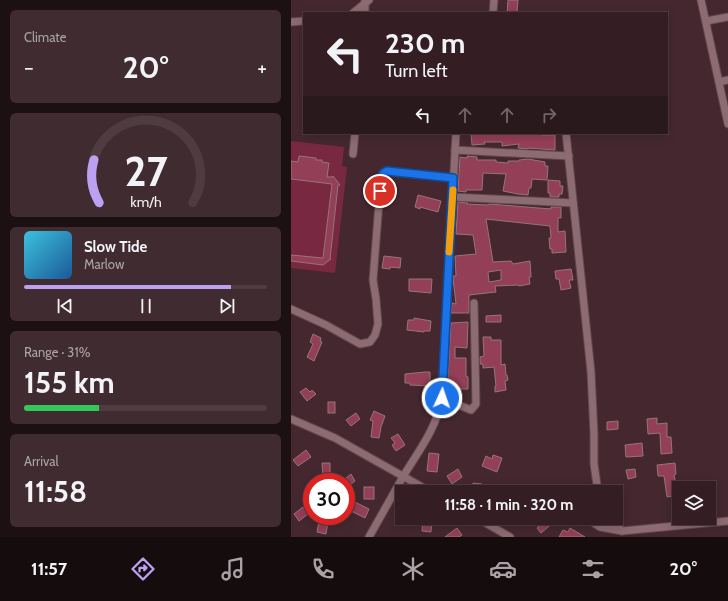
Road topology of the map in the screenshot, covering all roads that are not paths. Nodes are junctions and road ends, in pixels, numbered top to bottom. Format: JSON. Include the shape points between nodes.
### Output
{"nodes":[{"id":1,"x":494,"y":0,"type":"edge"},
{"id":2,"x":701,"y":0,"type":"edge"},
{"id":3,"x":366,"y":1,"type":"edge"},
{"id":4,"x":354,"y":12,"type":"edge"},
{"id":5,"x":365,"y":12,"type":"edge"},
{"id":6,"x":493,"y":12,"type":"edge"},
{"id":7,"x":728,"y":17,"type":"edge"},
{"id":8,"x":303,"y":21,"type":"edge"},
{"id":9,"x":706,"y":21,"type":"junction"},
{"id":10,"x":291,"y":22,"type":"edge"},
{"id":11,"x":728,"y":80,"type":"edge"},
{"id":12,"x":719,"y":82,"type":"junction"},
{"id":13,"x":728,"y":124,"type":"edge"},
{"id":14,"x":355,"y":134,"type":"edge"},
{"id":15,"x":456,"y":134,"type":"edge"},
{"id":16,"x":566,"y":134,"type":"edge"},
{"id":17,"x":455,"y":150,"type":"junction"},
{"id":18,"x":353,"y":154,"type":"dead end"},
{"id":19,"x":569,"y":156,"type":"junction"},
{"id":20,"x":453,"y":178,"type":"junction"},
{"id":21,"x":452,"y":197,"type":"junction"},
{"id":22,"x":573,"y":203,"type":"junction"},
{"id":23,"x":474,"y":303,"type":"dead end"},
{"id":24,"x":291,"y":309,"type":"edge"},
{"id":25,"x":442,"y":398,"type":"junction"},
{"id":26,"x":291,"y":419,"type":"edge"},
{"id":27,"x":403,"y":477,"type":"junction"},
{"id":28,"x":418,"y":485,"type":"edge"},
{"id":29,"x":597,"y":485,"type":"edge"},
{"id":30,"x":728,"y":521,"type":"edge"},
{"id":31,"x":489,"y":525,"type":"edge"},
{"id":32,"x":597,"y":525,"type":"edge"},
{"id":33,"x":614,"y":525,"type":"edge"},
{"id":34,"x":620,"y":534,"type":"edge"},
{"id":35,"x":369,"y":537,"type":"edge"},
{"id":36,"x":510,"y":537,"type":"edge"}],
"edges":[{"from":1,"to":6,"type":"street"},
{"from":2,"to":9,"type":"street"},
{"from":3,"to":4,"type":"street"},
{"from":3,"to":5,"type":"street"},
{"from":7,"to":9,"type":"street"},
{"from":8,"to":10,"type":"street"},
{"from":9,"to":12,"type":"street"},
{"from":11,"to":12,"type":"street"},
{"from":12,"to":13,"type":"street"},
{"from":14,"to":18,"type":"street"},
{"from":15,"to":17,"type":"street"},
{"from":16,"to":19,"type":"street"},
{"from":17,"to":19,"type":"street"},
{"from":17,"to":20,"type":"street"},
{"from":19,"to":22,"type":"street"},
{"from":20,"to":21,"type":"street"},
{"from":20,"to":24,"type":"street","via":[[387,171],[383,173],[373,280],[378,324],[370,342],[360,344]]},
{"from":21,"to":22,"type":"street"},
{"from":21,"to":25,"type":"street"},
{"from":22,"to":29,"type":"street","via":[[591,372]]},
{"from":23,"to":25,"type":"street","via":[[476,404],[471,410]]},
{"from":25,"to":27,"type":"street","via":[[435,422]]},
{"from":26,"to":27,"type":"street","via":[[335,438]]},
{"from":27,"to":28,"type":"street"},
{"from":27,"to":35,"type":"street"},
{"from":30,"to":34,"type":"street"},
{"from":31,"to":36,"type":"street"},
{"from":32,"to":34,"type":"street"},
{"from":33,"to":34,"type":"street"}]}
